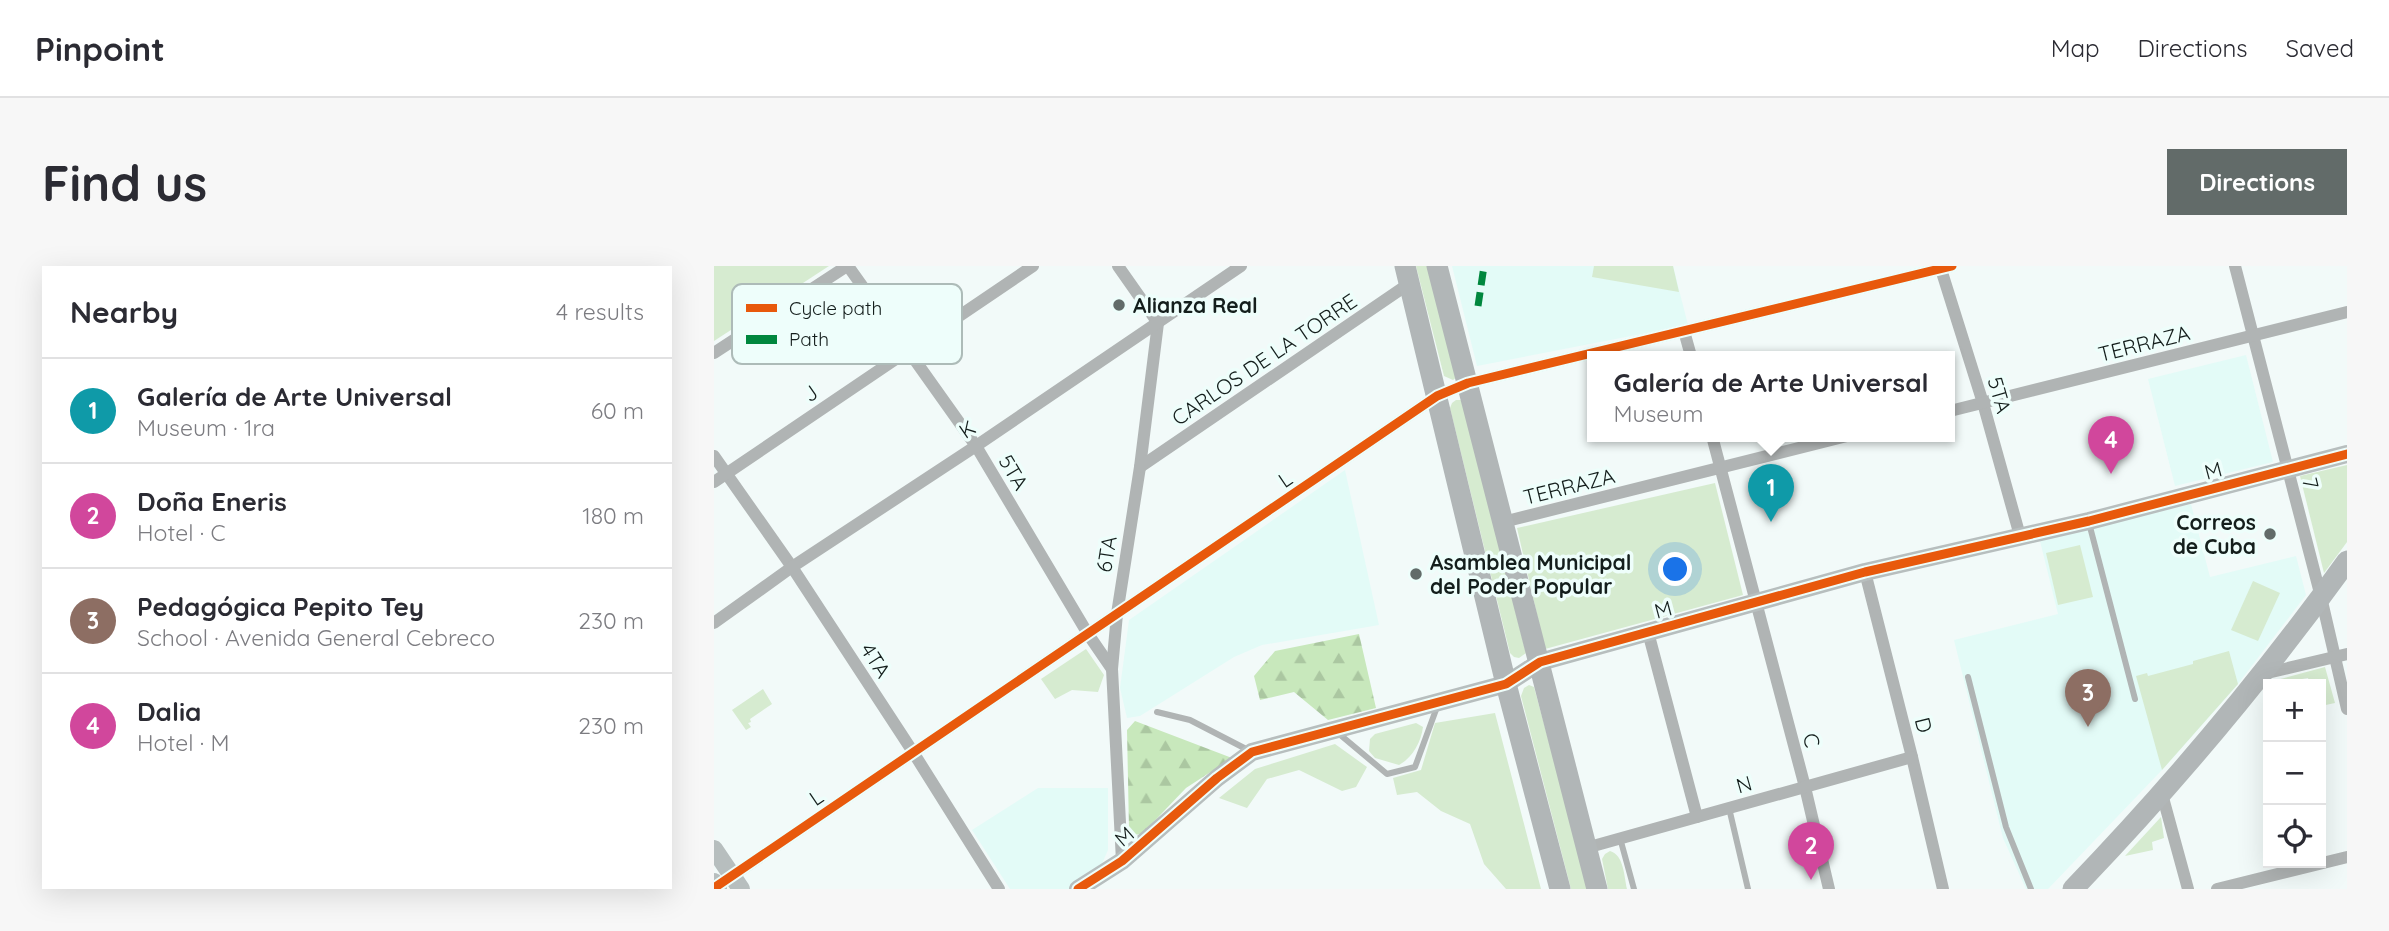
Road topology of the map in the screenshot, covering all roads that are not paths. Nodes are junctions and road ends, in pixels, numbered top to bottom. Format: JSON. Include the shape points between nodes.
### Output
{"nodes":[{"id":1,"x":848,"y":266,"type":"edge"},
{"id":2,"x":1033,"y":266,"type":"edge"},
{"id":3,"x":1118,"y":266,"type":"edge"},
{"id":4,"x":1241,"y":266,"type":"edge"},
{"id":5,"x":1437,"y":266,"type":"edge"},
{"id":6,"x":2235,"y":266,"type":"edge"},
{"id":7,"x":1944,"y":267,"type":"edge"},
{"id":8,"x":1408,"y":274,"type":"edge"},
{"id":9,"x":820,"y":284,"type":"edge"},
{"id":10,"x":861,"y":284,"type":"edge"},
{"id":11,"x":2347,"y":312,"type":"edge"},
{"id":12,"x":962,"y":313,"type":"edge"},
{"id":13,"x":1158,"y":323,"type":"junction"},
{"id":14,"x":1684,"y":331,"type":"junction"},
{"id":15,"x":2253,"y":335,"type":"junction"},
{"id":16,"x":732,"y":341,"type":"edge"},
{"id":17,"x":1601,"y":351,"type":"edge"},
{"id":18,"x":1690,"y":351,"type":"edge"},
{"id":19,"x":714,"y":353,"type":"edge"},
{"id":20,"x":1587,"y":354,"type":"edge"},
{"id":21,"x":886,"y":364,"type":"edge"},
{"id":22,"x":919,"y":364,"type":"edge"},
{"id":23,"x":1468,"y":383,"type":"junction"},
{"id":24,"x":1437,"y":396,"type":"junction"},
{"id":25,"x":1983,"y":402,"type":"junction"},
{"id":26,"x":1955,"y":410,"type":"edge"},
{"id":27,"x":1714,"y":442,"type":"edge"},
{"id":28,"x":1823,"y":442,"type":"edge"},
{"id":29,"x":976,"y":446,"type":"junction"},
{"id":30,"x":2347,"y":454,"type":"edge"},
{"id":31,"x":714,"y":456,"type":"edge"},
{"id":32,"x":1140,"y":467,"type":"junction"},
{"id":33,"x":1720,"y":468,"type":"junction"},
{"id":34,"x":2288,"y":469,"type":"junction"},
{"id":35,"x":726,"y":474,"type":"junction"},
{"id":36,"x":714,"y":482,"type":"edge"},
{"id":37,"x":2089,"y":521,"type":"junction"},
{"id":38,"x":1503,"y":522,"type":"junction"},
{"id":39,"x":2020,"y":536,"type":"junction"},
{"id":40,"x":2347,"y":561,"type":"edge"},
{"id":41,"x":792,"y":567,"type":"junction"},
{"id":42,"x":1865,"y":572,"type":"junction"},
{"id":43,"x":2321,"y":597,"type":"junction"},
{"id":44,"x":1755,"y":602,"type":"junction"},
{"id":45,"x":1117,"y":614,"type":"junction"},
{"id":46,"x":714,"y":623,"type":"edge"},
{"id":47,"x":1648,"y":632,"type":"junction"},
{"id":48,"x":1087,"y":634,"type":"junction"},
{"id":49,"x":2341,"y":655,"type":"edge"},
{"id":50,"x":1540,"y":662,"type":"junction"},
{"id":51,"x":1112,"y":669,"type":"junction"},
{"id":52,"x":2263,"y":674,"type":"junction"},
{"id":53,"x":1968,"y":677,"type":"dead end"},
{"id":54,"x":1506,"y":684,"type":"junction"},
{"id":55,"x":2135,"y":698,"type":"dead end"},
{"id":56,"x":1439,"y":702,"type":"junction"},
{"id":57,"x":2347,"y":709,"type":"edge"},
{"id":58,"x":1157,"y":712,"type":"dead end"},
{"id":59,"x":1333,"y":730,"type":"junction"},
{"id":60,"x":914,"y":752,"type":"junction"},
{"id":61,"x":1252,"y":752,"type":"junction"},
{"id":62,"x":1912,"y":757,"type":"junction"},
{"id":63,"x":1805,"y":787,"type":"junction"},
{"id":64,"x":2162,"y":794,"type":"junction"},
{"id":65,"x":1729,"y":808,"type":"junction"},
{"id":66,"x":1697,"y":817,"type":"junction"},
{"id":67,"x":1620,"y":838,"type":"junction"},
{"id":68,"x":1586,"y":848,"type":"junction"},
{"id":69,"x":714,"y":849,"type":"edge"},
{"id":70,"x":2347,"y":857,"type":"edge"},
{"id":71,"x":1122,"y":861,"type":"junction"},
{"id":72,"x":723,"y":885,"type":"edge"},
{"id":73,"x":999,"y":889,"type":"edge"},
{"id":74,"x":1078,"y":889,"type":"edge"},
{"id":75,"x":1560,"y":889,"type":"edge"},
{"id":76,"x":1597,"y":889,"type":"edge"},
{"id":77,"x":1634,"y":889,"type":"edge"},
{"id":78,"x":1748,"y":889,"type":"edge"},
{"id":79,"x":1829,"y":889,"type":"edge"},
{"id":80,"x":1943,"y":889,"type":"edge"},
{"id":81,"x":2031,"y":889,"type":"edge"},
{"id":82,"x":2073,"y":889,"type":"edge"},
{"id":83,"x":2188,"y":889,"type":"edge"},
{"id":84,"x":2217,"y":889,"type":"edge"}],
"edges":[{"from":1,"to":9,"type":"street"},
{"from":1,"to":10,"type":"street","name":"5TA"},
{"from":2,"to":12,"type":"street","name":"J"},
{"from":3,"to":13,"type":"street"},
{"from":4,"to":13,"type":"street","name":"K"},
{"from":5,"to":23,"type":"main road"},
{"from":6,"to":15,"type":"street","name":"7"},
{"from":7,"to":14,"type":"street","name":"L"},
{"from":7,"to":25,"type":"street","name":"5TA"},
{"from":8,"to":24,"type":"main road"},
{"from":8,"to":32,"type":"street","name":"CARLOS DE LA TORRE"},
{"from":11,"to":15,"type":"street","name":"TERRAZA"},
{"from":13,"to":29,"type":"street","name":"K"},
{"from":13,"to":32,"type":"street","name":"6TA"},
{"from":14,"to":17,"type":"street","name":"L"},
{"from":14,"to":18,"type":"street"},
{"from":15,"to":25,"type":"street","name":"TERRAZA"},
{"from":15,"to":34,"type":"street","name":"7"},
{"from":16,"to":19,"type":"street"},
{"from":20,"to":23,"type":"street","name":"L"},
{"from":21,"to":35,"type":"street","name":"J"},
{"from":22,"to":29,"type":"street","name":"5TA"},
{"from":23,"to":24,"type":"street","name":"L"},
{"from":23,"to":38,"type":"main road"},
{"from":24,"to":45,"type":"street","name":"L"},
{"from":24,"to":54,"type":"main road"},
{"from":25,"to":26,"type":"street","name":"TERRAZA"},
{"from":25,"to":39,"type":"street","name":"5TA"},
{"from":27,"to":33,"type":"street","name":"C"},
{"from":28,"to":33,"type":"street","name":"TERRAZA"},
{"from":29,"to":41,"type":"street","name":"K"},
{"from":29,"to":48,"type":"street","name":"5TA"},
{"from":30,"to":34,"type":"street","name":"M"},
{"from":31,"to":35,"type":"street","name":"4TA"},
{"from":32,"to":45,"type":"street","name":"6TA"},
{"from":33,"to":38,"type":"street","name":"TERRAZA"},
{"from":33,"to":44,"type":"street","name":"C"},
{"from":34,"to":37,"type":"street","name":"M"},
{"from":34,"to":43,"type":"street","name":"7"},
{"from":35,"to":36,"type":"street","name":"J"},
{"from":35,"to":41,"type":"street","name":"4TA"},
{"from":37,"to":39,"type":"street","name":"M"},
{"from":37,"to":55,"type":"lane"},
{"from":38,"to":50,"type":"main road"},
{"from":39,"to":42,"type":"street","name":"M"},
{"from":40,"to":43,"type":"main road"},
{"from":41,"to":46,"type":"street","name":"K"},
{"from":41,"to":60,"type":"street","name":"4TA"},
{"from":42,"to":44,"type":"street","name":"M"},
{"from":42,"to":62,"type":"street","name":"D"},
{"from":43,"to":49,"type":"street","name":"7"},
{"from":43,"to":52,"type":"main road"},
{"from":44,"to":47,"type":"street","name":"M"},
{"from":44,"to":63,"type":"street","name":"C"},
{"from":45,"to":48,"type":"street","name":"L"},
{"from":45,"to":51,"type":"street","name":"6TA"},
{"from":47,"to":50,"type":"street","name":"M"},
{"from":47,"to":66,"type":"street"},
{"from":48,"to":51,"type":"street","name":"5TA"},
{"from":48,"to":60,"type":"street","name":"L"},
{"from":49,"to":52,"type":"street"},
{"from":49,"to":57,"type":"street","name":"7"},
{"from":50,"to":54,"type":"street","name":"M"},
{"from":50,"to":68,"type":"main road"},
{"from":51,"to":71,"type":"street","name":"6TA"},
{"from":52,"to":64,"type":"main road"},
{"from":53,"to":81,"type":"lane","via":[[2006,827]]},
{"from":54,"to":56,"type":"street","name":"M"},
{"from":54,"to":75,"type":"main road"},
{"from":56,"to":59,"type":"street","name":"M"},
{"from":56,"to":59,"type":"lane","via":[[1415,767],[1387,774]]},
{"from":58,"to":61,"type":"lane","via":[[1190,720]]},
{"from":59,"to":61,"type":"street","name":"M"},
{"from":60,"to":72,"type":"street","name":"L"},
{"from":60,"to":73,"type":"street","name":"4TA"},
{"from":61,"to":71,"type":"street","name":"M"},
{"from":62,"to":63,"type":"street","name":"N"},
{"from":62,"to":80,"type":"street","name":"D"},
{"from":63,"to":65,"type":"street","name":"N"},
{"from":63,"to":79,"type":"street","name":"C"},
{"from":64,"to":82,"type":"main road"},
{"from":64,"to":83,"type":"street"},
{"from":65,"to":66,"type":"street","name":"N"},
{"from":65,"to":78,"type":"lane"},
{"from":66,"to":67,"type":"street","name":"N"},
{"from":67,"to":68,"type":"street","name":"N"},
{"from":67,"to":77,"type":"lane"},
{"from":68,"to":76,"type":"main road"},
{"from":69,"to":72,"type":"street"},
{"from":70,"to":84,"type":"street"},
{"from":71,"to":74,"type":"street","name":"M"}]}
